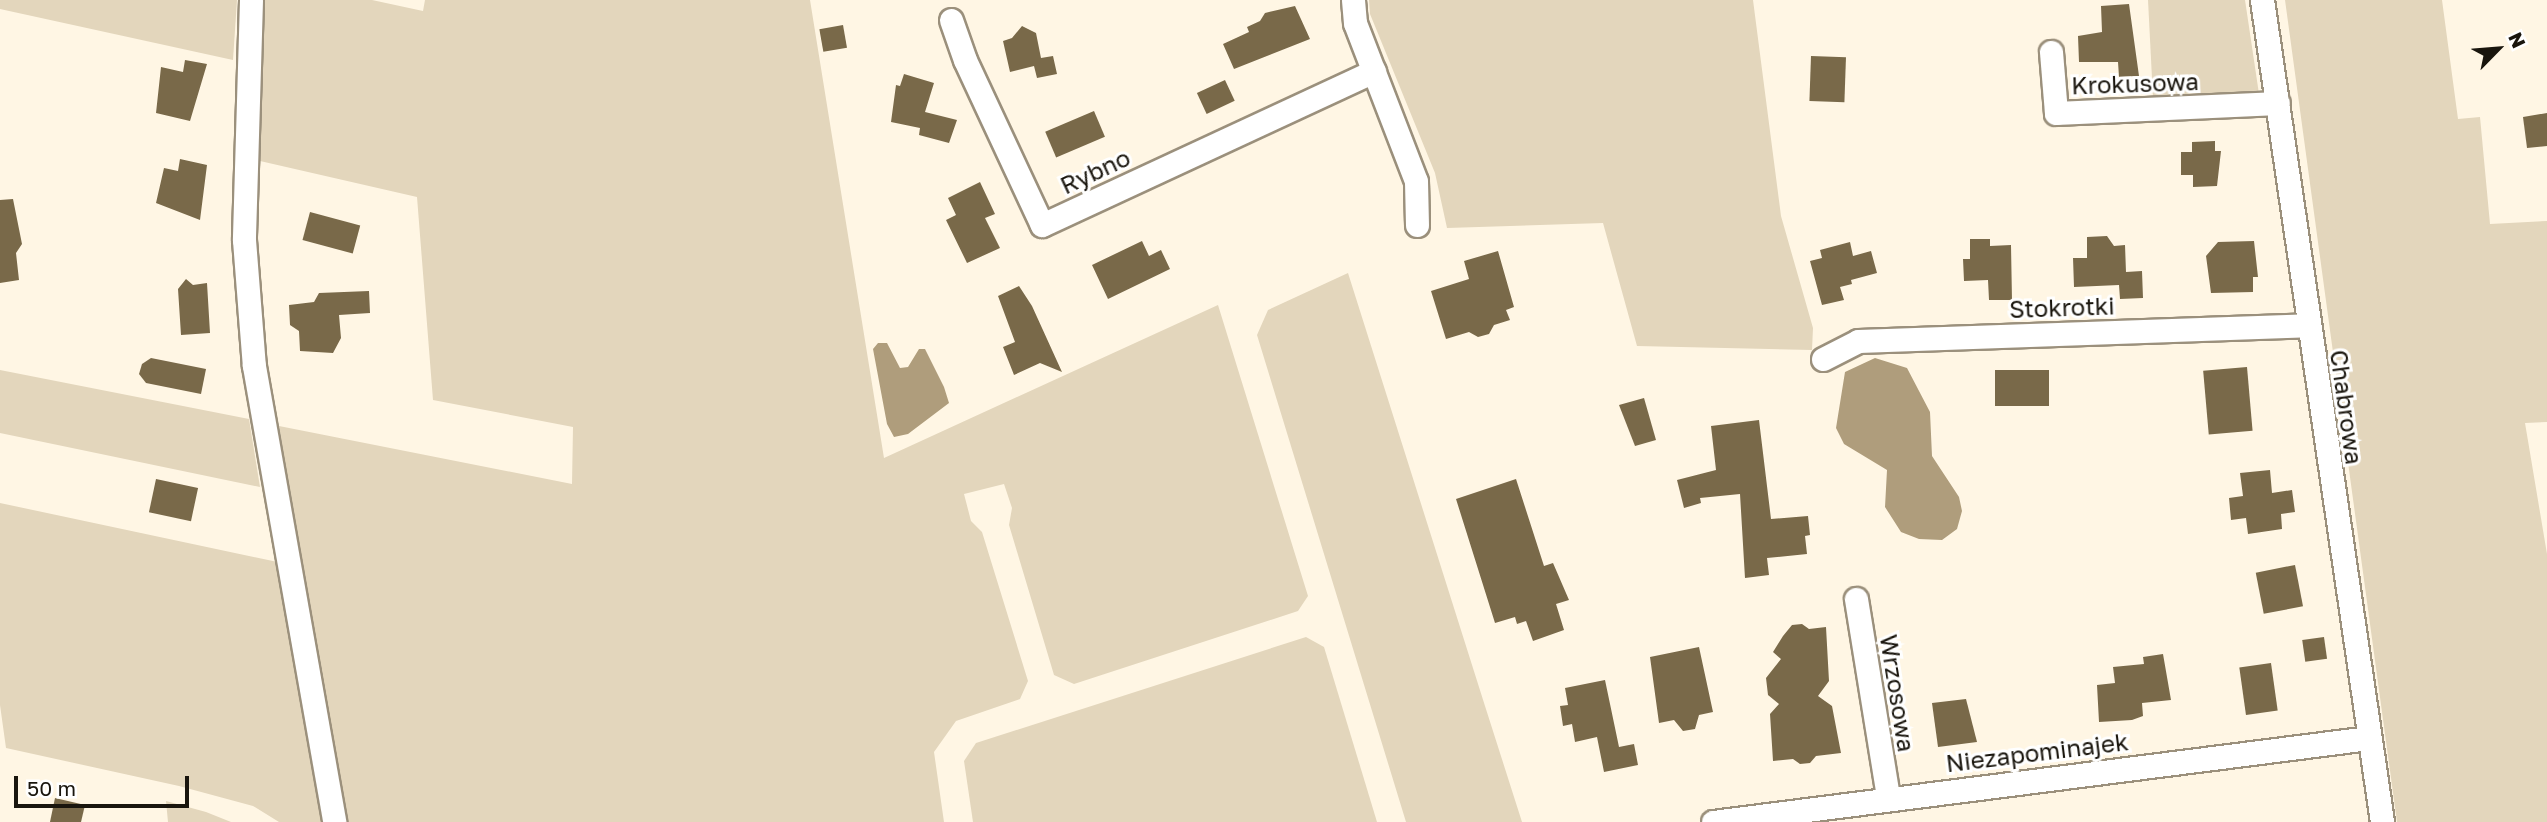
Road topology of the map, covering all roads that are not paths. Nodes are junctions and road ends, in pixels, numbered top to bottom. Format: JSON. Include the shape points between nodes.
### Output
{"nodes":[{"id":1,"x":251,"y":0,"type":"edge"},
{"id":2,"x":1353,"y":0,"type":"edge"},
{"id":3,"x":2262,"y":0,"type":"edge"},
{"id":4,"x":951,"y":20,"type":"dead end"},
{"id":5,"x":2051,"y":52,"type":"dead end"},
{"id":6,"x":1374,"y":71,"type":"junction"},
{"id":7,"x":2278,"y":103,"type":"junction"},
{"id":8,"x":1417,"y":225,"type":"dead end"},
{"id":9,"x":2308,"y":324,"type":"junction"},
{"id":10,"x":1823,"y":359,"type":"dead end"},
{"id":11,"x":1856,"y":599,"type":"dead end"},
{"id":12,"x":2369,"y":738,"type":"junction"},
{"id":13,"x":1888,"y":796,"type":"junction"},
{"id":14,"x":334,"y":822,"type":"edge"},
{"id":15,"x":1713,"y":822,"type":"edge"},
{"id":16,"x":2382,"y":822,"type":"edge"}],
"edges":[{"from":1,"to":14,"type":"street","via":[[244,240],[254,366]]},
{"from":2,"to":6,"type":"street","via":[[1355,23]]},
{"from":3,"to":7,"type":"street","name":"Chabrowa"},
{"from":4,"to":6,"type":"street","name":"Rybno","via":[[1042,225]]},
{"from":5,"to":7,"type":"street","name":"Krokusowa","via":[[2056,113]]},
{"from":6,"to":8,"type":"street","via":[[1416,181]]},
{"from":7,"to":9,"type":"street","name":"Chabrowa"},
{"from":9,"to":10,"type":"street","name":"Stokrotki","via":[[1858,341]]},
{"from":9,"to":12,"type":"street","name":"Chabrowa"},
{"from":11,"to":13,"type":"street","name":"Wrzosowa"},
{"from":12,"to":13,"type":"street","name":"Niezapominajek"},
{"from":12,"to":16,"type":"street","name":"Chabrowa"},
{"from":13,"to":15,"type":"street","name":"Niezapominajek"}]}
